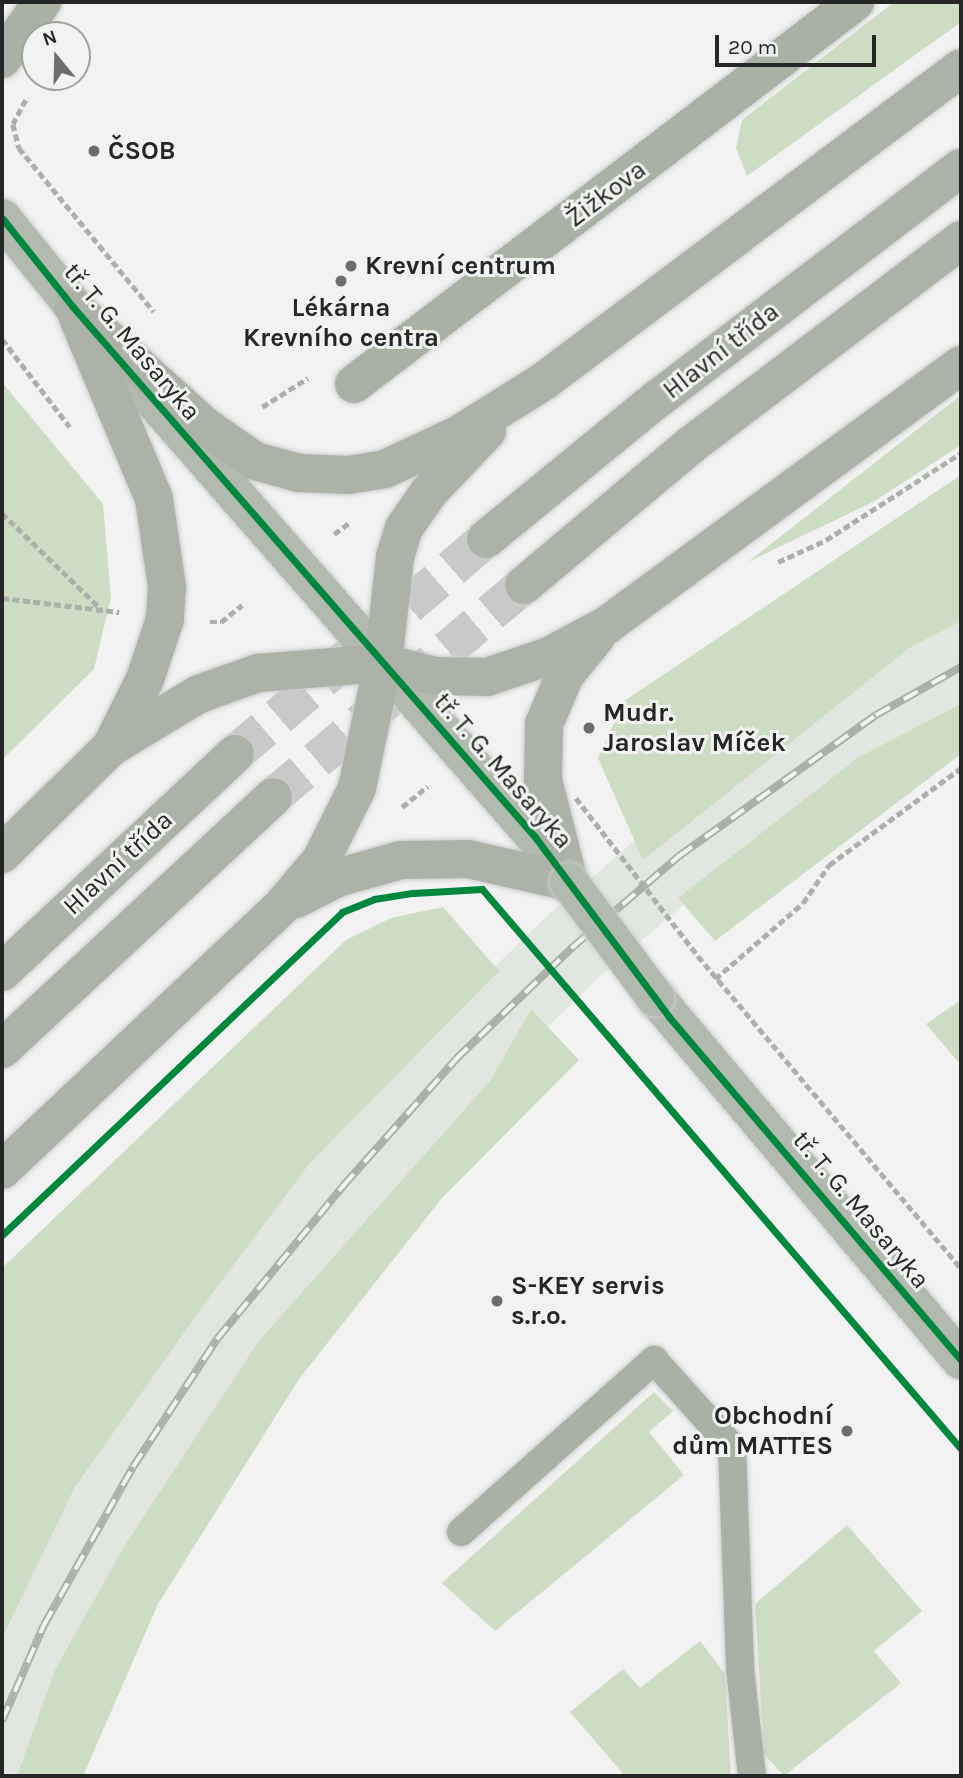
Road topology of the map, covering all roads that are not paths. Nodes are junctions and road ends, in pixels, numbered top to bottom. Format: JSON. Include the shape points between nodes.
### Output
{"nodes":[{"id":1,"x":43,"y":2,"type":"edge"},
{"id":2,"x":856,"y":2,"type":"edge"},
{"id":3,"x":2,"y":59,"type":"edge"},
{"id":4,"x":961,"y":68,"type":"edge"},
{"id":5,"x":961,"y":168,"type":"edge"},
{"id":6,"x":2,"y":218,"type":"edge"},
{"id":7,"x":961,"y":240,"type":"edge"},
{"id":8,"x":73,"y":307,"type":"junction"},
{"id":9,"x":961,"y":365,"type":"edge"},
{"id":10,"x":544,"y":381,"type":"junction"},
{"id":11,"x":354,"y":384,"type":"dead end"},
{"id":12,"x":486,"y":539,"type":"tunnel mouth"},
{"id":13,"x":524,"y":584,"type":"tunnel mouth"},
{"id":14,"x":607,"y":625,"type":"junction"},
{"id":15,"x":383,"y":663,"type":"junction"},
{"id":16,"x":111,"y":747,"type":"junction"},
{"id":17,"x":234,"y":754,"type":"tunnel mouth"},
{"id":18,"x":273,"y":797,"type":"tunnel mouth"},
{"id":19,"x":554,"y":818,"type":"junction"},
{"id":20,"x":2,"y":854,"type":"edge"},
{"id":21,"x":569,"y":882,"type":"junction"},
{"id":22,"x":282,"y":906,"type":"junction"},
{"id":23,"x":2,"y":972,"type":"edge"},
{"id":24,"x":2,"y":1049,"type":"edge"},
{"id":25,"x":2,"y":1170,"type":"edge"},
{"id":26,"x":956,"y":1350,"type":"edge"},
{"id":27,"x":461,"y":1532,"type":"dead end"},
{"id":28,"x":752,"y":1776,"type":"edge"}],
"edges":[{"from":1,"to":3,"type":"street"},
{"from":2,"to":11,"type":"street","name":"Žižkova"},
{"from":4,"to":10,"type":"main road"},
{"from":5,"to":12,"type":"main road","name":"Hlavní třída","via":[[656,400]]},
{"from":6,"to":8,"type":"street","name":"tř. T. G. Masaryka"},
{"from":7,"to":13,"type":"main road","via":[[691,445]]},
{"from":8,"to":10,"type":"main road","via":[[206,427],[256,461],[299,473],[348,475],[385,470],[458,435]]},
{"from":8,"to":15,"type":"street","name":"tř. T. G. Masaryka"},
{"from":8,"to":16,"type":"main road","via":[[153,499],[165,555],[165,619],[145,679]]},
{"from":9,"to":14,"type":"main road"},
{"from":10,"to":15,"type":"main road","via":[[463,453],[404,528],[395,556]]},
{"from":14,"to":15,"type":"main road","via":[[549,656],[487,677],[436,676]]},
{"from":14,"to":19,"type":"main road","via":[[565,675],[544,724],[542,780]]},
{"from":15,"to":16,"type":"main road","via":[[258,673],[199,694]]},
{"from":15,"to":19,"type":"street","name":"tř. T. G. Masaryka"},
{"from":15,"to":22,"type":"main road","via":[[357,788],[321,860]]},
{"from":16,"to":20,"type":"main road"},
{"from":17,"to":23,"type":"main road","name":"Hlavní třída"},
{"from":18,"to":24,"type":"main road"},
{"from":19,"to":21,"type":"main road"},
{"from":21,"to":22,"type":"main road","via":[[495,877],[468,859],[401,860],[337,878]]},
{"from":21,"to":26,"type":"street","name":"tř. T. G. Masaryka","bridge":true,"via":[[655,997]]},
{"from":22,"to":25,"type":"main road"},
{"from":27,"to":28,"type":"lane","via":[[654,1360],[732,1447],[740,1670]]}]}
